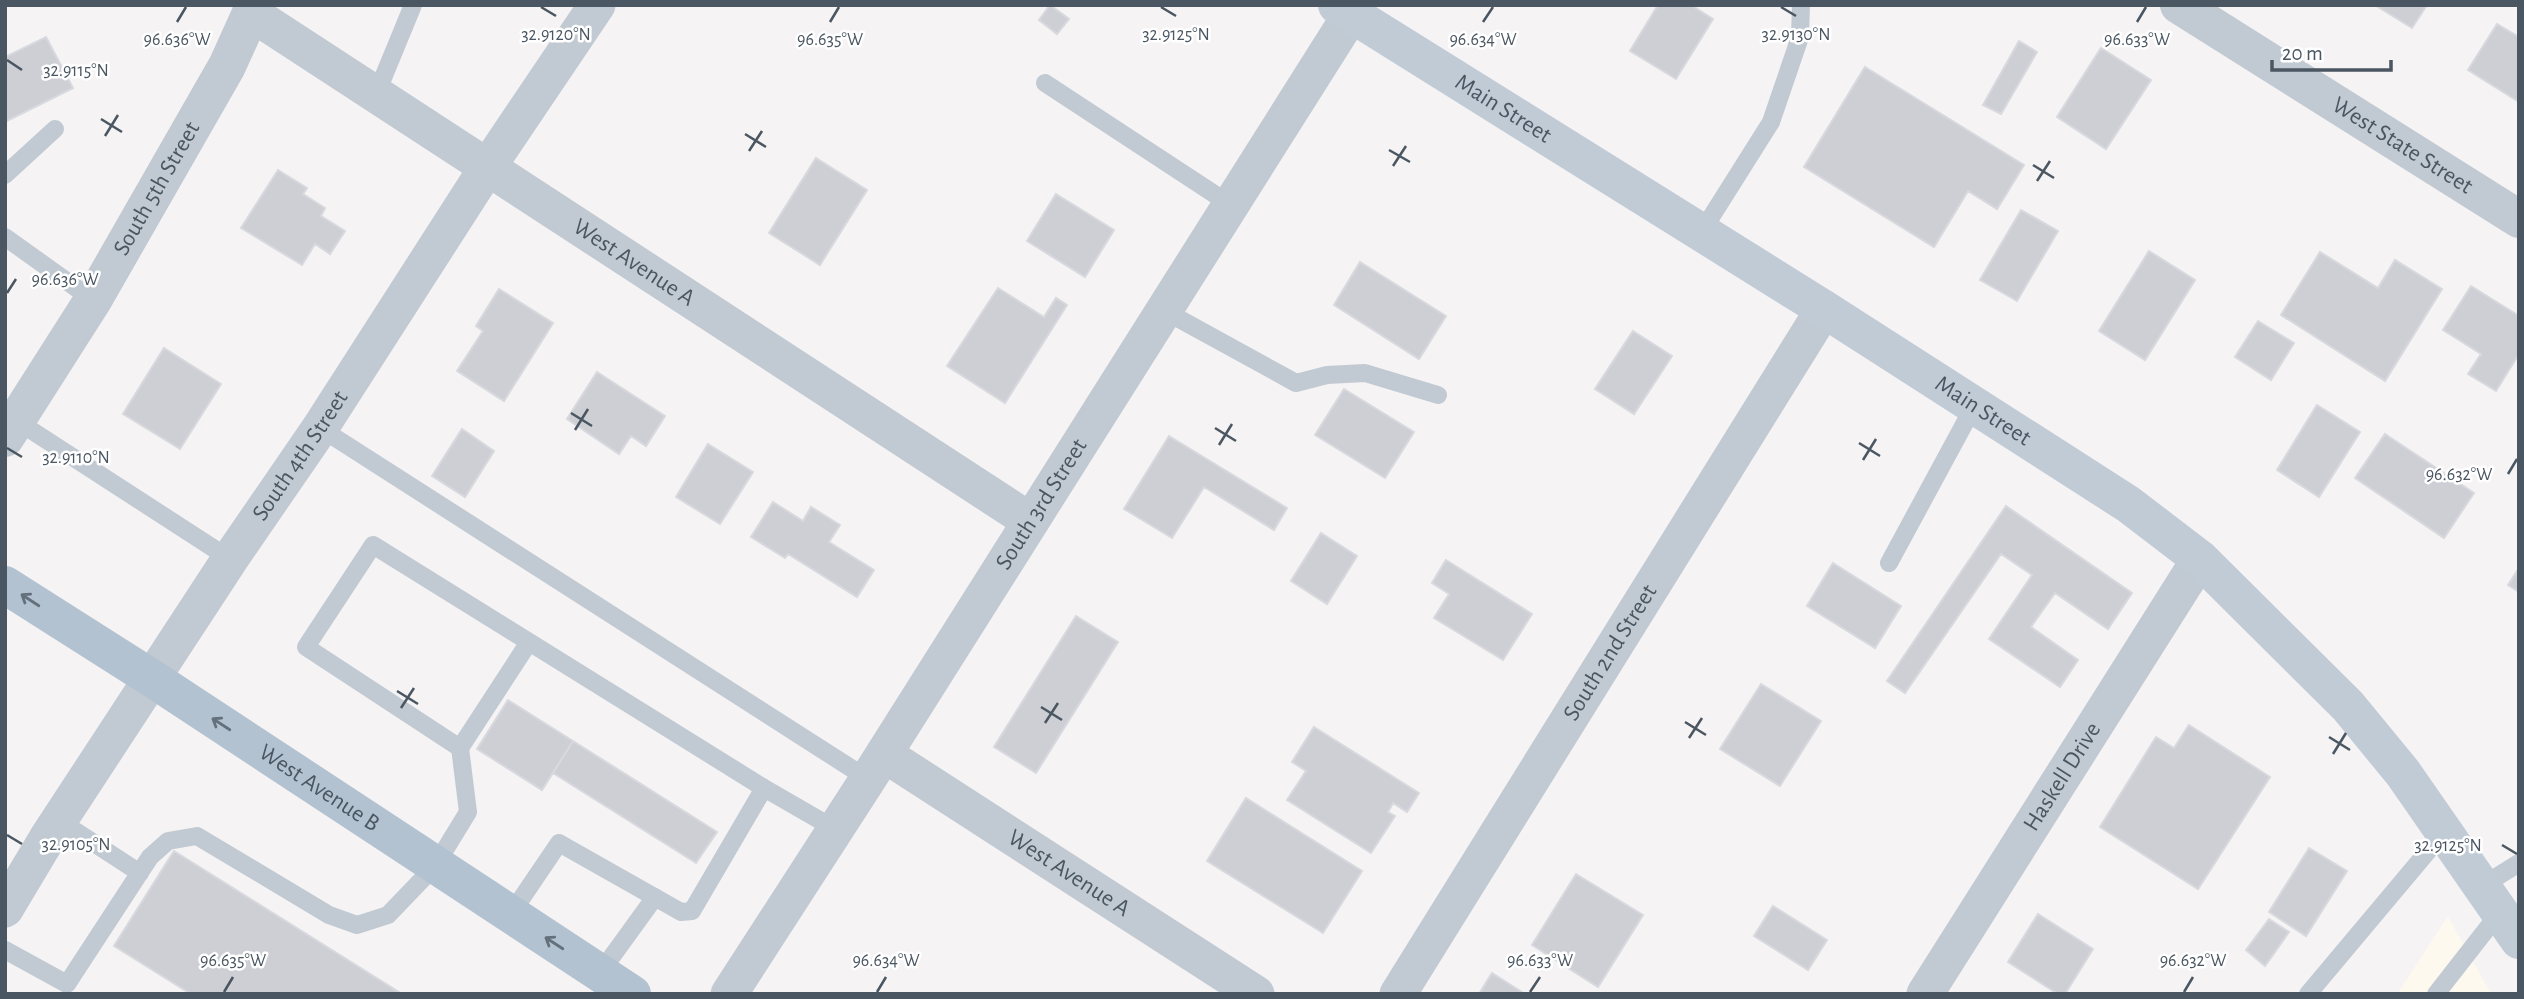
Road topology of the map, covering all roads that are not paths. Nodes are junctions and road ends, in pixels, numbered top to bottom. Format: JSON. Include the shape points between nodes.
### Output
{"nodes":[{"id":1,"x":413,"y":5,"type":"edge"},
{"id":2,"x":597,"y":5,"type":"edge"},
{"id":3,"x":1801,"y":5,"type":"edge"},
{"id":4,"x":2179,"y":5,"type":"edge"},
{"id":5,"x":247,"y":8,"type":"edge"},
{"id":6,"x":1348,"y":8,"type":"edge"},
{"id":7,"x":1045,"y":83,"type":"dead end"},
{"id":8,"x":376,"y":95,"type":"junction"},
{"id":9,"x":55,"y":129,"type":"dead end"},
{"id":10,"x":487,"y":168,"type":"junction"},
{"id":11,"x":5,"y":175,"type":"edge"},
{"id":12,"x":1231,"y":205,"type":"junction"},
{"id":13,"x":2519,"y":219,"type":"edge"},
{"id":14,"x":1700,"y":233,"type":"junction"},
{"id":15,"x":5,"y":237,"type":"edge"},
{"id":16,"x":93,"y":300,"type":"junction"},
{"id":17,"x":1163,"y":310,"type":"junction"},
{"id":18,"x":1824,"y":310,"type":"junction"},
{"id":19,"x":1438,"y":396,"type":"dead end"},
{"id":20,"x":1974,"y":406,"type":"junction"},
{"id":21,"x":320,"y":428,"type":"junction"},
{"id":22,"x":11,"y":430,"type":"edge"},
{"id":23,"x":1030,"y":521,"type":"junction"},
{"id":24,"x":2200,"y":558,"type":"junction"},
{"id":25,"x":230,"y":559,"type":"junction"},
{"id":26,"x":1889,"y":563,"type":"dead end"},
{"id":27,"x":5,"y":585,"type":"edge"},
{"id":28,"x":529,"y":642,"type":"junction"},
{"id":29,"x":153,"y":679,"type":"junction"},
{"id":30,"x":460,"y":748,"type":"junction"},
{"id":31,"x":876,"y":767,"type":"junction"},
{"id":32,"x":764,"y":788,"type":"junction"},
{"id":33,"x":60,"y":821,"type":"junction"},
{"id":34,"x":835,"y":830,"type":"junction"},
{"id":35,"x":2444,"y":832,"type":"junction"},
{"id":36,"x":2519,"y":863,"type":"edge"},
{"id":37,"x":435,"y":866,"type":"junction"},
{"id":38,"x":139,"y":873,"type":"junction"},
{"id":39,"x":655,"y":897,"type":"junction"},
{"id":40,"x":5,"y":909,"type":"edge"},
{"id":41,"x":2500,"y":912,"type":"edge"},
{"id":42,"x":511,"y":914,"type":"junction"},
{"id":43,"x":5,"y":950,"type":"edge"},
{"id":44,"x":600,"y":973,"type":"junction"},
{"id":45,"x":64,"y":989,"type":"edge"},
{"id":46,"x":632,"y":994,"type":"edge"},
{"id":47,"x":729,"y":994,"type":"edge"},
{"id":48,"x":1256,"y":994,"type":"edge"},
{"id":49,"x":1398,"y":994,"type":"edge"},
{"id":50,"x":1925,"y":994,"type":"edge"},
{"id":51,"x":2308,"y":994,"type":"edge"},
{"id":52,"x":2436,"y":994,"type":"edge"}],
"edges":[{"from":1,"to":8,"type":"lane"},
{"from":2,"to":10,"type":"street","name":"South 4th Street"},
{"from":3,"to":14,"type":"lane","via":[[1800,37],[1771,122]]},
{"from":4,"to":13,"type":"street","name":"West State Street"},
{"from":5,"to":8,"type":"street","name":"West Avenue A"},
{"from":5,"to":16,"type":"street","name":"South 5th Street","via":[[227,66]]},
{"from":6,"to":12,"type":"street","name":"South 3rd Street"},
{"from":6,"to":14,"type":"main road","name":"Main Street"},
{"from":7,"to":12,"type":"lane"},
{"from":8,"to":10,"type":"street","name":"West Avenue A"},
{"from":9,"to":11,"type":"lane"},
{"from":10,"to":21,"type":"street","name":"South 4th Street"},
{"from":10,"to":23,"type":"street","name":"West Avenue A"},
{"from":12,"to":17,"type":"street","name":"South 3rd Street"},
{"from":14,"to":18,"type":"main road","name":"Main Street"},
{"from":15,"to":16,"type":"lane"},
{"from":16,"to":22,"type":"street","name":"South 5th Street"},
{"from":17,"to":19,"type":"lane","via":[[1296,383],[1326,375],[1366,373]]},
{"from":17,"to":23,"type":"street","name":"South 3rd Street"},
{"from":18,"to":20,"type":"main road","name":"Main Street"},
{"from":18,"to":49,"type":"street","name":"South 2nd Street"},
{"from":20,"to":24,"type":"main road","name":"Main Street","via":[[2128,504]]},
{"from":20,"to":26,"type":"lane"},
{"from":21,"to":25,"type":"street","name":"South 4th Street"},
{"from":21,"to":31,"type":"lane"},
{"from":22,"to":25,"type":"lane"},
{"from":23,"to":31,"type":"street","name":"South 3rd Street"},
{"from":24,"to":35,"type":"main road","name":"Main Street","via":[[2348,706]]},
{"from":24,"to":50,"type":"street","name":"Haskell Drive"},
{"from":25,"to":29,"type":"street","name":"South 4th Street"},
{"from":29,"to":27,"type":"main road","name":"West Avenue B","one_way":true},
{"from":28,"to":30,"type":"lane"},
{"from":28,"to":30,"type":"lane","via":[[373,545],[313,635],[306,647]]},
{"from":28,"to":32,"type":"lane"},
{"from":29,"to":33,"type":"street","name":"South 4th Street"},
{"from":37,"to":29,"type":"main road","name":"West Avenue B","one_way":true},
{"from":30,"to":37,"type":"lane","via":[[468,811]]},
{"from":31,"to":34,"type":"street","name":"South 3rd Street"},
{"from":31,"to":48,"type":"street","name":"West Avenue A"},
{"from":32,"to":34,"type":"lane"},
{"from":32,"to":39,"type":"lane","via":[[692,911],[681,912]]},
{"from":33,"to":38,"type":"lane"},
{"from":33,"to":40,"type":"street","name":"South 4th Street"},
{"from":34,"to":47,"type":"street","name":"South 3rd Street"},
{"from":35,"to":41,"type":"main road","name":"Main Street"},
{"from":35,"to":51,"type":"lane"},
{"from":36,"to":41,"type":"lane"},
{"from":37,"to":38,"type":"lane","via":[[388,915],[357,925],[329,915],[197,836],[168,841]]},
{"from":37,"to":42,"type":"main road","name":"West Avenue B"},
{"from":38,"to":45,"type":"lane"},
{"from":39,"to":42,"type":"lane","via":[[559,843]]},
{"from":39,"to":44,"type":"lane"},
{"from":41,"to":52,"type":"lane"},
{"from":44,"to":42,"type":"main road","name":"West Avenue B","one_way":true},
{"from":43,"to":45,"type":"lane"},
{"from":44,"to":46,"type":"main road","name":"West Avenue B"}]}
